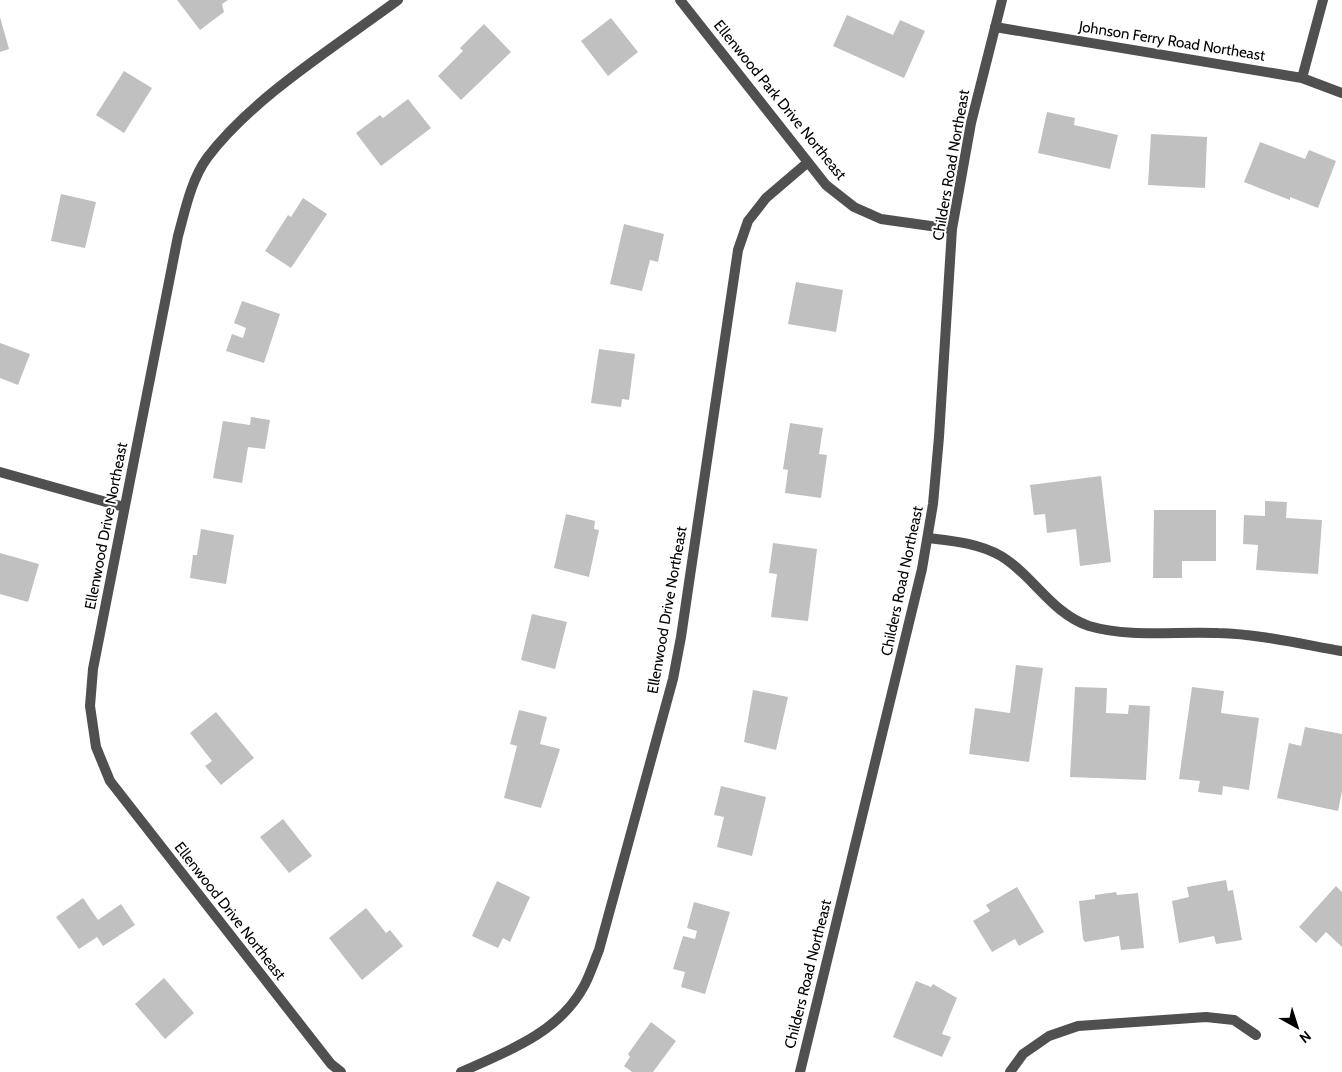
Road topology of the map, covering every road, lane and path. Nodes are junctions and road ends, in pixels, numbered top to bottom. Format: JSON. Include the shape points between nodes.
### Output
{"nodes":[{"id":1,"x":398,"y":0,"type":"edge"},
{"id":2,"x":680,"y":0,"type":"edge"},
{"id":3,"x":1002,"y":0,"type":"edge"},
{"id":4,"x":1322,"y":0,"type":"edge"},
{"id":5,"x":995,"y":27,"type":"junction"},
{"id":6,"x":1302,"y":78,"type":"junction"},
{"id":7,"x":1342,"y":93,"type":"edge"},
{"id":8,"x":807,"y":163,"type":"junction"},
{"id":9,"x":952,"y":229,"type":"junction"},
{"id":10,"x":0,"y":472,"type":"edge"},
{"id":11,"x":124,"y":507,"type":"junction"},
{"id":12,"x":928,"y":538,"type":"junction"},
{"id":13,"x":1342,"y":651,"type":"edge"},
{"id":14,"x":1256,"y":1035,"type":"dead end"},
{"id":15,"x":341,"y":1072,"type":"edge"},
{"id":16,"x":461,"y":1072,"type":"edge"},
{"id":17,"x":800,"y":1072,"type":"edge"},
{"id":18,"x":1010,"y":1072,"type":"edge"}],
"edges":[{"from":1,"to":11,"type":"street","name":"Ellenwood Drive Northeast","via":[[262,101],[206,159],[189,196],[178,236]]},
{"from":2,"to":8,"type":"street","name":"Ellenwood Park Drive Northeast"},
{"from":3,"to":5,"type":"street","name":"Childers Road Northeast"},
{"from":4,"to":6,"type":"street"},
{"from":5,"to":6,"type":"street","name":"Johnson Ferry Road Northeast"},
{"from":5,"to":9,"type":"street","name":"Childers Road Northeast","via":[[971,124]]},
{"from":6,"to":7,"type":"street","name":"Johnson Ferry Road Northeast"},
{"from":8,"to":9,"type":"street","name":"Ellenwood Park Drive Northeast","via":[[826,185],[854,207],[881,218]]},
{"from":8,"to":16,"type":"street","name":"Ellenwood Drive Northeast","via":[[766,198],[748,221],[738,250],[673,679],[598,950],[584,987],[540,1035]]},
{"from":9,"to":12,"type":"street","name":"Childers Road Northeast","via":[[940,437]]},
{"from":10,"to":11,"type":"street"},
{"from":11,"to":15,"type":"street","name":"Ellenwood Drive Northeast","via":[[93,669],[90,706],[96,747],[110,781],[331,1064]]},
{"from":12,"to":13,"type":"street","via":[[976,546],[1002,557],[1058,609],[1078,622],[1101,629],[1230,633]]},
{"from":12,"to":17,"type":"street","name":"Childers Road Northeast"},
{"from":14,"to":18,"type":"street","via":[[1234,1020],[1206,1018],[1078,1026],[1048,1036],[1023,1054]]}]}
